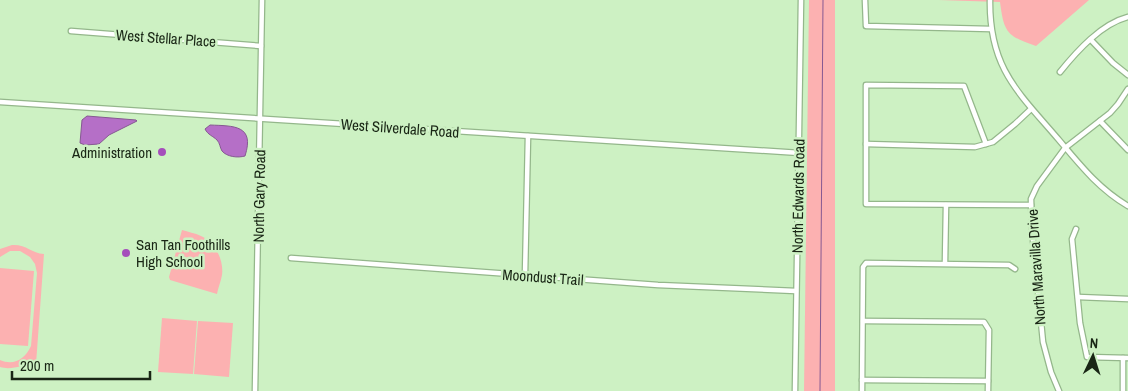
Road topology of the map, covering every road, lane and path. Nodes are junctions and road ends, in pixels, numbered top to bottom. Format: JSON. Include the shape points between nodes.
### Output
{"nodes":[{"id":1,"x":262,"y":0,"type":"edge"},
{"id":2,"x":801,"y":0,"type":"edge"},
{"id":3,"x":865,"y":0,"type":"edge"},
{"id":4,"x":990,"y":0,"type":"edge"},
{"id":5,"x":1128,"y":17,"type":"edge"},
{"id":6,"x":992,"y":29,"type":"junction"},
{"id":7,"x":71,"y":31,"type":"dead end"},
{"id":8,"x":1092,"y":40,"type":"junction"},
{"id":9,"x":261,"y":46,"type":"junction"},
{"id":10,"x":1060,"y":72,"type":"dead end"},
{"id":11,"x":1128,"y":75,"type":"edge"},
{"id":12,"x":1128,"y":89,"type":"edge"},
{"id":13,"x":0,"y":102,"type":"edge"},
{"id":14,"x":1031,"y":109,"type":"junction"},
{"id":15,"x":260,"y":119,"type":"junction"},
{"id":16,"x":1100,"y":121,"type":"junction"},
{"id":17,"x":528,"y":136,"type":"junction"},
{"id":18,"x":866,"y":144,"type":"junction"},
{"id":19,"x":986,"y":144,"type":"junction"},
{"id":20,"x":1065,"y":148,"type":"junction"},
{"id":21,"x":1128,"y":150,"type":"edge"},
{"id":22,"x":800,"y":153,"type":"junction"},
{"id":23,"x":946,"y":205,"type":"junction"},
{"id":24,"x":1031,"y":205,"type":"junction"},
{"id":25,"x":1128,"y":206,"type":"edge"},
{"id":26,"x":1076,"y":229,"type":"dead end"},
{"id":27,"x":291,"y":258,"type":"dead end"},
{"id":28,"x":945,"y":263,"type":"junction"},
{"id":29,"x":1015,"y":269,"type":"dead end"},
{"id":30,"x":525,"y":275,"type":"junction"},
{"id":31,"x":796,"y":291,"type":"junction"},
{"id":32,"x":1078,"y":297,"type":"junction"},
{"id":33,"x":1128,"y":299,"type":"edge"},
{"id":34,"x":863,"y":321,"type":"junction"},
{"id":35,"x":1126,"y":358,"type":"edge"},
{"id":36,"x":862,"y":380,"type":"junction"},
{"id":37,"x":988,"y":381,"type":"junction"},
{"id":38,"x":255,"y":391,"type":"edge"},
{"id":39,"x":795,"y":391,"type":"edge"},
{"id":40,"x":862,"y":391,"type":"edge"},
{"id":41,"x":988,"y":391,"type":"edge"},
{"id":42,"x":1059,"y":391,"type":"edge"},
{"id":43,"x":1123,"y":391,"type":"edge"}],
"edges":[{"from":1,"to":9,"type":"street","name":"North Gary Road"},
{"from":2,"to":22,"type":"street","name":"North Edwards Road"},
{"from":3,"to":6,"type":"street","via":[[866,26]]},
{"from":4,"to":6,"type":"street"},
{"from":5,"to":8,"type":"street","via":[[1100,30]]},
{"from":6,"to":14,"type":"street","via":[[1002,65],[1018,94]]},
{"from":7,"to":9,"type":"street","name":"West Stellar Place"},
{"from":8,"to":10,"type":"street"},
{"from":8,"to":11,"type":"street"},
{"from":9,"to":15,"type":"street","name":"North Gary Road"},
{"from":12,"to":16,"type":"street","name":"North Maravilla Drive"},
{"from":13,"to":15,"type":"street","name":"West Silverdale Road"},
{"from":14,"to":19,"type":"street"},
{"from":14,"to":20,"type":"street"},
{"from":15,"to":17,"type":"street","name":"West Silverdale Road"},
{"from":15,"to":38,"type":"street","name":"North Gary Road"},
{"from":16,"to":20,"type":"street","name":"North Maravilla Drive"},
{"from":16,"to":21,"type":"street"},
{"from":17,"to":22,"type":"street","name":"West Silverdale Road"},
{"from":17,"to":30,"type":"street"},
{"from":18,"to":19,"type":"street","via":[[975,147]]},
{"from":18,"to":19,"type":"street","via":[[866,85],[964,86]]},
{"from":18,"to":23,"type":"street","via":[[866,204]]},
{"from":20,"to":24,"type":"street","name":"North Maravilla Drive","via":[[1037,186]]},
{"from":20,"to":25,"type":"street","via":[[1090,177]]},
{"from":22,"to":31,"type":"street","name":"North Edwards Road"},
{"from":23,"to":24,"type":"street"},
{"from":23,"to":28,"type":"street"},
{"from":24,"to":42,"type":"street","name":"North Maravilla Drive","via":[[1043,342]]},
{"from":26,"to":32,"type":"street","via":[[1072,240]]},
{"from":27,"to":30,"type":"street","name":"Moondust Trail"},
{"from":28,"to":29,"type":"street","via":[[1009,265]]},
{"from":28,"to":34,"type":"street","via":[[866,263],[863,267]]},
{"from":30,"to":31,"type":"street","name":"Moondust Trail"},
{"from":31,"to":39,"type":"street","name":"North Edwards Road"},
{"from":32,"to":33,"type":"street"},
{"from":32,"to":35,"type":"street","via":[[1087,357]]},
{"from":34,"to":36,"type":"street"},
{"from":34,"to":37,"type":"street","via":[[984,322],[988,326]]},
{"from":35,"to":43,"type":"street"},
{"from":36,"to":37,"type":"street"},
{"from":36,"to":40,"type":"street"},
{"from":37,"to":41,"type":"street"}]}
